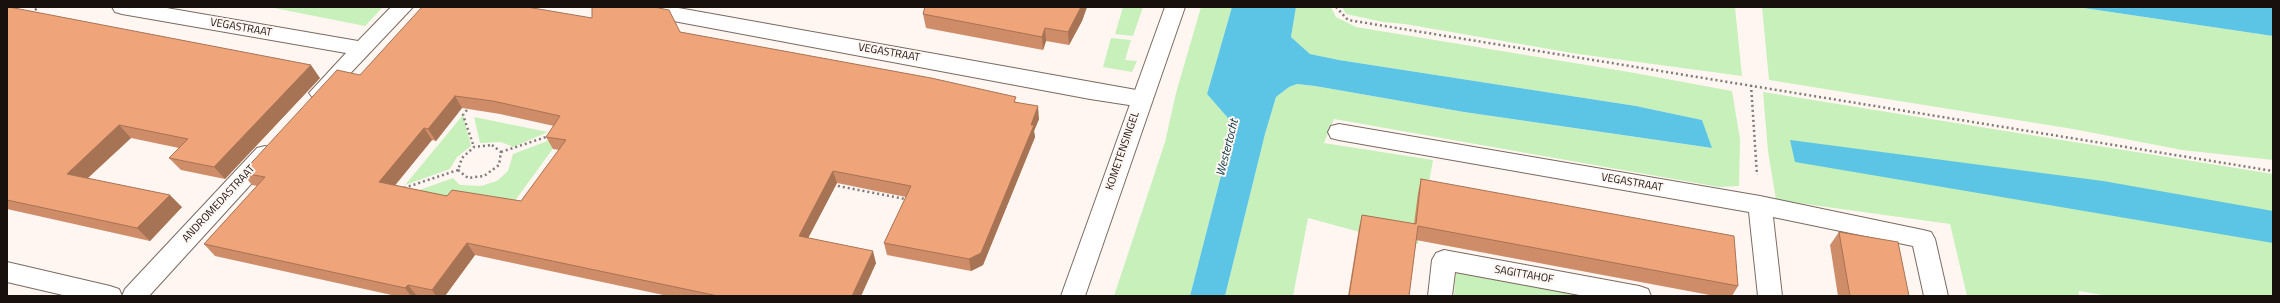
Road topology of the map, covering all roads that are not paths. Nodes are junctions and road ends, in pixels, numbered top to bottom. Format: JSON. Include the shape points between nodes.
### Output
{"nodes":[{"id":1,"x":122,"y":7,"type":"edge"},
{"id":2,"x":403,"y":7,"type":"edge"},
{"id":3,"x":636,"y":7,"type":"edge"},
{"id":4,"x":1175,"y":7,"type":"edge"},
{"id":5,"x":361,"y":49,"type":"junction"},
{"id":6,"x":1142,"y":98,"type":"junction"},
{"id":7,"x":307,"y":108,"type":"edge"},
{"id":8,"x":1339,"y":132,"type":"dead end"},
{"id":9,"x":280,"y":137,"type":"edge"},
{"id":10,"x":1760,"y":205,"type":"junction"},
{"id":11,"x":7,"y":272,"type":"edge"},
{"id":12,"x":110,"y":296,"type":"edge"},
{"id":13,"x":134,"y":296,"type":"edge"},
{"id":14,"x":1073,"y":296,"type":"edge"},
{"id":15,"x":1440,"y":296,"type":"edge"},
{"id":16,"x":1639,"y":296,"type":"edge"},
{"id":17,"x":1770,"y":296,"type":"edge"},
{"id":18,"x":1936,"y":296,"type":"edge"}],
"edges":[{"from":1,"to":5,"type":"street","name":"VEGASTRAAT"},
{"from":2,"to":5,"type":"street"},
{"from":3,"to":6,"type":"street","name":"VEGASTRAAT","via":[[1090,91]]},
{"from":4,"to":6,"type":"street","name":"KOMETENSINGEL"},
{"from":5,"to":7,"type":"street"},
{"from":6,"to":14,"type":"street","name":"KOMETENSINGEL"},
{"from":8,"to":10,"type":"street","name":"VEGASTRAAT"},
{"from":9,"to":13,"type":"street","name":"ANDROMEDASTRAAT"},
{"from":10,"to":17,"type":"street"},
{"from":10,"to":18,"type":"street","name":"VEGASTRAAT","via":[[1923,239]]},
{"from":11,"to":12,"type":"street"},
{"from":15,"to":16,"type":"street","name":"SAGITTAHOF","via":[[1444,260]]}]}
